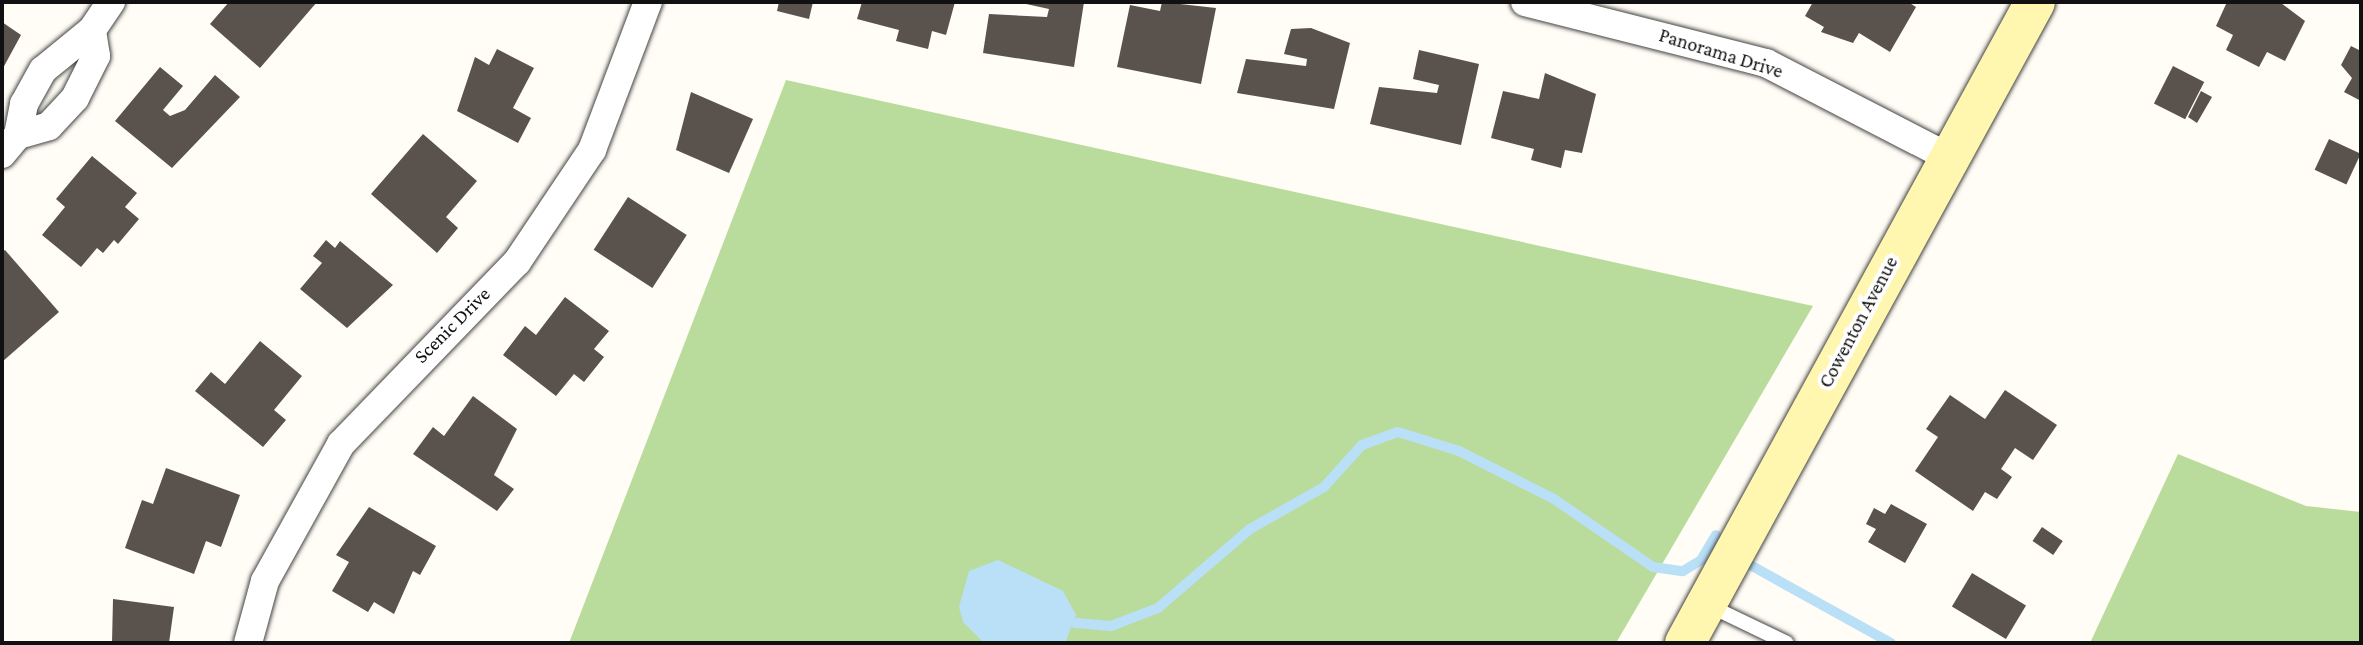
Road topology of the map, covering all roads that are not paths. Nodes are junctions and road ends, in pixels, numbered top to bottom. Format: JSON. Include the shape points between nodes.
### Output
{"nodes":[{"id":1,"x":111,"y":2,"type":"edge"},
{"id":2,"x":648,"y":2,"type":"edge"},
{"id":3,"x":1525,"y":2,"type":"edge"},
{"id":4,"x":2035,"y":2,"type":"edge"},
{"id":5,"x":92,"y":30,"type":"junction"},
{"id":6,"x":10,"y":145,"type":"edge"},
{"id":7,"x":1948,"y":157,"type":"junction"},
{"id":8,"x":1706,"y":604,"type":"junction"},
{"id":9,"x":248,"y":643,"type":"edge"},
{"id":10,"x":1685,"y":643,"type":"edge"},
{"id":11,"x":1787,"y":643,"type":"edge"}],
"edges":[{"from":1,"to":5,"type":"street"},
{"from":2,"to":9,"type":"street","name":"Scenic Drive","via":[[592,150],[517,262],[341,444],[265,581]]},
{"from":3,"to":7,"type":"street","name":"Panorama Drive","via":[[1766,63]]},
{"from":4,"to":7,"type":"street","name":"Cowenton Avenue"},
{"from":5,"to":6,"type":"street","via":[[43,70]]},
{"from":5,"to":6,"type":"street","via":[[96,56],[75,98],[49,126]]},
{"from":7,"to":8,"type":"street","name":"Cowenton Avenue"},
{"from":8,"to":10,"type":"street","name":"Cowenton Avenue"},
{"from":8,"to":11,"type":"lane"}]}
